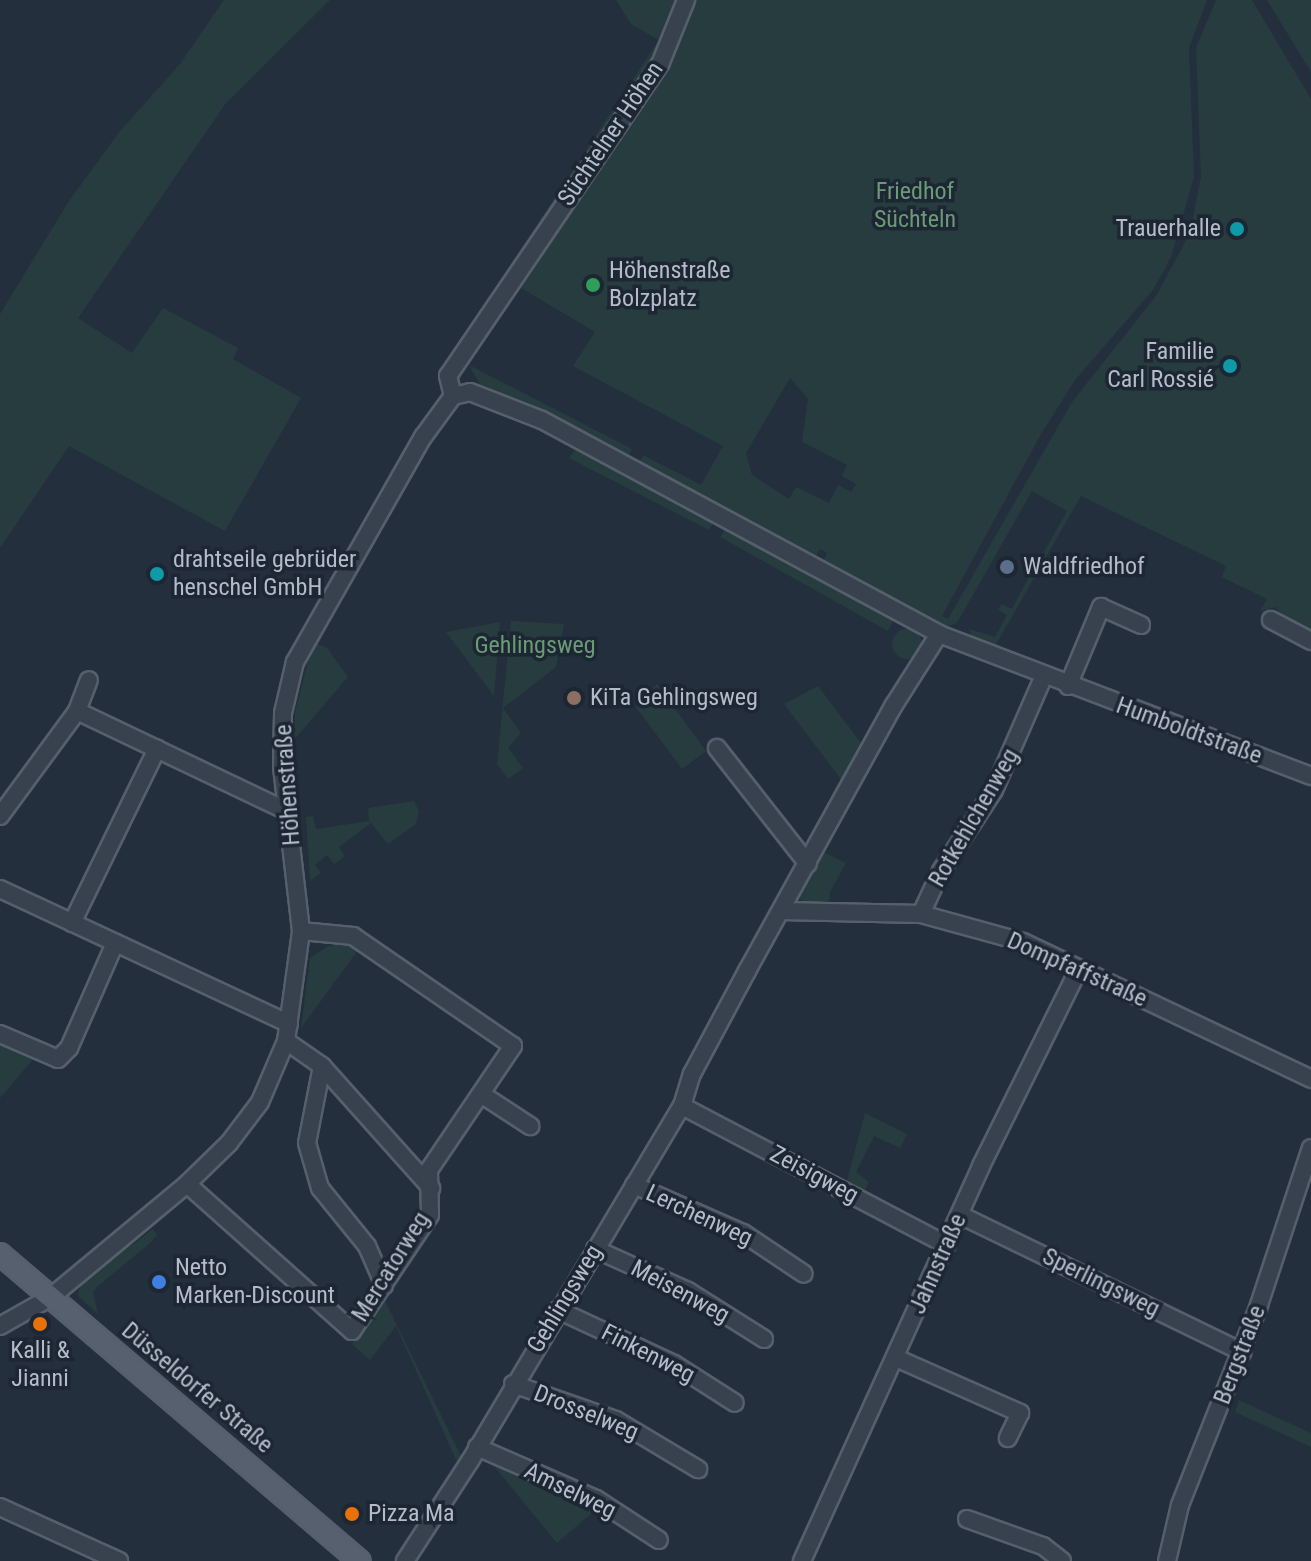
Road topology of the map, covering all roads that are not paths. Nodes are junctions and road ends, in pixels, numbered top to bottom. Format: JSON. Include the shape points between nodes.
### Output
{"nodes":[{"id":1,"x":686,"y":0,"type":"edge"},
{"id":2,"x":552,"y":223,"type":"joint"},
{"id":3,"x":453,"y":396,"type":"junction"},
{"id":4,"x":1271,"y":620,"type":"dead end"},
{"id":5,"x":1141,"y":625,"type":"dead end"},
{"id":6,"x":939,"y":634,"type":"junction"},
{"id":7,"x":1311,"y":641,"type":"edge"},
{"id":8,"x":1043,"y":678,"type":"junction"},
{"id":9,"x":89,"y":680,"type":"dead end"},
{"id":10,"x":1068,"y":686,"type":"junction"},
{"id":11,"x":77,"y":711,"type":"junction"},
{"id":12,"x":717,"y":748,"type":"dead end"},
{"id":13,"x":157,"y":749,"type":"junction"},
{"id":14,"x":1311,"y":776,"type":"edge"},
{"id":15,"x":287,"y":811,"type":"junction"},
{"id":16,"x":0,"y":816,"type":"edge"},
{"id":17,"x":808,"y":864,"type":"junction"},
{"id":18,"x":0,"y":889,"type":"edge"},
{"id":19,"x":781,"y":911,"type":"junction"},
{"id":20,"x":921,"y":914,"type":"junction"},
{"id":21,"x":72,"y":923,"type":"junction"},
{"id":22,"x":301,"y":931,"type":"junction"},
{"id":23,"x":115,"y":943,"type":"junction"},
{"id":24,"x":1079,"y":969,"type":"junction"},
{"id":25,"x":289,"y":1024,"type":"junction"},
{"id":26,"x":0,"y":1034,"type":"edge"},
{"id":27,"x":286,"y":1041,"type":"junction"},
{"id":28,"x":322,"y":1066,"type":"junction"},
{"id":29,"x":1311,"y":1079,"type":"edge"},
{"id":30,"x":481,"y":1094,"type":"junction"},
{"id":31,"x":682,"y":1106,"type":"junction"},
{"id":32,"x":530,"y":1126,"type":"dead end"},
{"id":33,"x":1311,"y":1148,"type":"edge"},
{"id":34,"x":187,"y":1184,"type":"junction"},
{"id":35,"x":634,"y":1185,"type":"junction"},
{"id":36,"x":431,"y":1188,"type":"junction"},
{"id":37,"x":960,"y":1215,"type":"junction"},
{"id":38,"x":947,"y":1245,"type":"junction"},
{"id":39,"x":595,"y":1249,"type":"junction"},
{"id":40,"x":0,"y":1254,"type":"edge"},
{"id":41,"x":804,"y":1274,"type":"dead end"},
{"id":42,"x":384,"y":1285,"type":"junction"},
{"id":43,"x":51,"y":1297,"type":"junction"},
{"id":44,"x":558,"y":1310,"type":"junction"},
{"id":45,"x":0,"y":1326,"type":"edge"},
{"id":46,"x":764,"y":1339,"type":"dead end"},
{"id":47,"x":1242,"y":1352,"type":"junction"},
{"id":48,"x":896,"y":1358,"type":"junction"},
{"id":49,"x":513,"y":1384,"type":"junction"},
{"id":50,"x":735,"y":1403,"type":"dead end"},
{"id":51,"x":1008,"y":1438,"type":"dead end"},
{"id":52,"x":477,"y":1447,"type":"junction"},
{"id":53,"x":698,"y":1469,"type":"dead end"},
{"id":54,"x":0,"y":1507,"type":"edge"},
{"id":55,"x":967,"y":1519,"type":"dead end"},
{"id":56,"x":659,"y":1540,"type":"dead end"},
{"id":57,"x":119,"y":1561,"type":"edge"},
{"id":58,"x":360,"y":1561,"type":"edge"},
{"id":59,"x":405,"y":1561,"type":"edge"},
{"id":60,"x":802,"y":1561,"type":"edge"},
{"id":61,"x":1062,"y":1561,"type":"edge"},
{"id":62,"x":1167,"y":1561,"type":"edge"}],
"edges":[{"from":1,"to":2,"type":"street","name":"Süchtelner Höhen","via":[[661,62]]},
{"from":2,"to":3,"type":"street","name":"Höhenstraße","via":[[448,376]]},
{"from":3,"to":6,"type":"street","via":[[470,392],[542,420]]},
{"from":3,"to":15,"type":"street","name":"Höhenstraße","via":[[423,437],[295,662],[283,713]]},
{"from":4,"to":7,"type":"street"},
{"from":5,"to":10,"type":"street","via":[[1101,607]]},
{"from":6,"to":8,"type":"street","name":"Humboldtstraße"},
{"from":6,"to":17,"type":"street","name":"Gehlingsweg"},
{"from":8,"to":10,"type":"street","name":"Humboldtstraße"},
{"from":8,"to":20,"type":"street","name":"Rotkehlchenweg","via":[[1010,759],[941,871]]},
{"from":9,"to":11,"type":"street"},
{"from":10,"to":14,"type":"street","name":"Humboldtstraße"},
{"from":11,"to":13,"type":"street"},
{"from":11,"to":16,"type":"street"},
{"from":12,"to":17,"type":"street"},
{"from":13,"to":15,"type":"street"},
{"from":13,"to":21,"type":"street"},
{"from":15,"to":22,"type":"street","name":"Höhenstraße"},
{"from":17,"to":19,"type":"street","name":"Gehlingsweg"},
{"from":18,"to":21,"type":"street"},
{"from":19,"to":20,"type":"street","name":"Dompfaffstraße"},
{"from":19,"to":31,"type":"street","name":"Gehlingsweg","via":[[692,1074]]},
{"from":20,"to":24,"type":"street","name":"Dompfaffstraße","via":[[1023,942]]},
{"from":21,"to":23,"type":"street"},
{"from":22,"to":25,"type":"street","name":"Höhenstraße"},
{"from":22,"to":30,"type":"street","name":"Mercatorweg","via":[[353,936],[513,1046]]},
{"from":23,"to":25,"type":"street"},
{"from":23,"to":26,"type":"street","via":[[69,1048],[58,1059]]},
{"from":24,"to":29,"type":"street","name":"Dompfaffstraße"},
{"from":24,"to":37,"type":"street","name":"Jahnstraße"},
{"from":25,"to":27,"type":"street","name":"Höhenstraße"},
{"from":27,"to":28,"type":"street"},
{"from":27,"to":34,"type":"street","name":"Höhenstraße","via":[[260,1102],[229,1143]]},
{"from":28,"to":36,"type":"street"},
{"from":28,"to":42,"type":"street","via":[[307,1143],[320,1188],[367,1246]]},
{"from":30,"to":32,"type":"street"},
{"from":30,"to":36,"type":"street","name":"Mercatorweg","via":[[429,1170]]},
{"from":31,"to":35,"type":"street","name":"Gehlingsweg"},
{"from":31,"to":38,"type":"street","name":"Zeisigweg"},
{"from":33,"to":47,"type":"street","name":"Bergstraße"},
{"from":34,"to":42,"type":"street","name":"Mercatorweg","via":[[352,1331]]},
{"from":34,"to":43,"type":"street","name":"Höhenstraße"},
{"from":35,"to":39,"type":"street","name":"Gehlingsweg"},
{"from":35,"to":41,"type":"street","name":"Lerchenweg","via":[[743,1233]]},
{"from":36,"to":42,"type":"street","name":"Mercatorweg","via":[[430,1215]]},
{"from":37,"to":38,"type":"street","name":"Jahnstraße"},
{"from":37,"to":47,"type":"street","name":"Sperlingsweg"},
{"from":38,"to":48,"type":"street","name":"Jahnstraße"},
{"from":39,"to":44,"type":"street","name":"Gehlingsweg"},
{"from":39,"to":46,"type":"street","name":"Meisenweg","via":[[688,1291]]},
{"from":40,"to":43,"type":"main road","name":"Düsseldorfer Straße"},
{"from":43,"to":45,"type":"street","name":"Höhenstraße"},
{"from":43,"to":58,"type":"main road","name":"Düsseldorfer Straße"},
{"from":44,"to":49,"type":"street","name":"Gehlingsweg"},
{"from":44,"to":50,"type":"street","name":"Finkenweg","via":[[674,1364]]},
{"from":47,"to":62,"type":"street","name":"Bergstraße","via":[[1180,1505]]},
{"from":48,"to":51,"type":"street","via":[[1020,1413]]},
{"from":48,"to":60,"type":"street","name":"Jahnstraße"},
{"from":49,"to":52,"type":"street","name":"Gehlingsweg"},
{"from":49,"to":53,"type":"street","name":"Drosselweg","via":[[616,1420]]},
{"from":52,"to":56,"type":"street","name":"Amselweg","via":[[596,1499]]},
{"from":52,"to":59,"type":"street","name":"Gehlingsweg"},
{"from":54,"to":57,"type":"street"},
{"from":55,"to":61,"type":"street","via":[[1043,1546]]}]}
